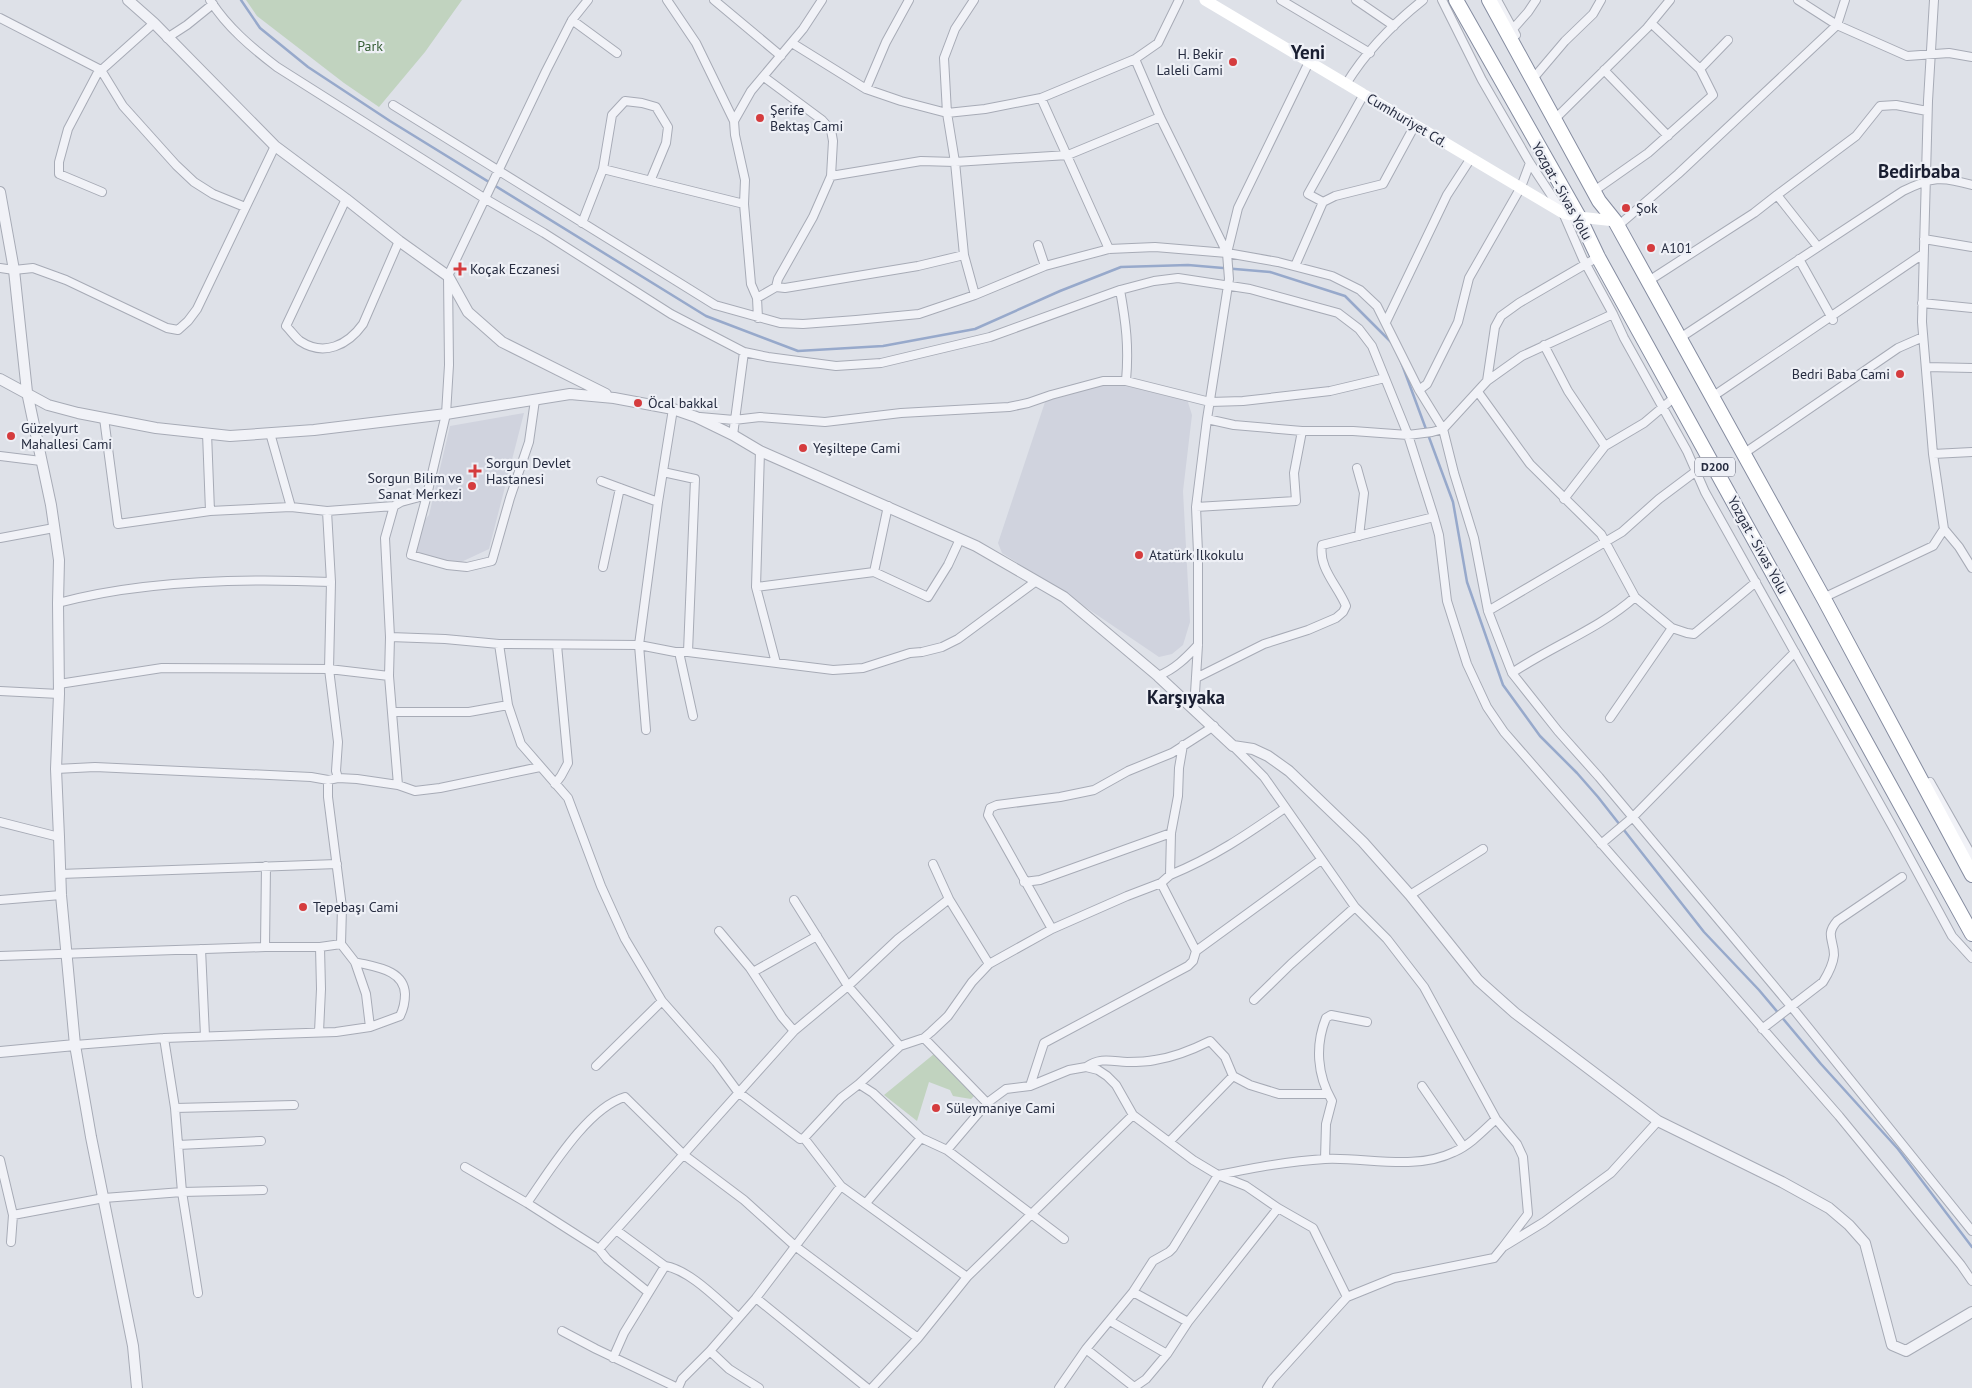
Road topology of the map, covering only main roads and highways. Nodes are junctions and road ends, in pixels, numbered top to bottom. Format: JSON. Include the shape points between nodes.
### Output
{"nodes":[{"id":1,"x":1205,"y":0,"type":"edge"},
{"id":2,"x":1456,"y":0,"type":"edge"},
{"id":3,"x":1489,"y":0,"type":"edge"},
{"id":4,"x":1579,"y":217,"type":"junction"},
{"id":5,"x":1617,"y":223,"type":"junction"},
{"id":6,"x":1972,"y":875,"type":"edge"},
{"id":7,"x":1972,"y":934,"type":"edge"}],
"edges":[{"from":1,"to":4,"type":"main road","name":"Cumhuriyet Cd.","via":[[1563,213]]},
{"from":2,"to":4,"type":"highway","name":"Yozgat - Sivas Yolu","number":"D200"},
{"from":3,"to":5,"type":"highway","name":"Yozgat - Sivas Yolu","number":"D200"},
{"from":4,"to":5,"type":"main road","name":"Cumhuriyet Cd."},
{"from":4,"to":7,"type":"highway","name":"Yozgat - Sivas Yolu","number":"D200","via":[[1598,258]]},
{"from":5,"to":6,"type":"highway","name":"Yozgat - Sivas Yolu","number":"D200"}]}
